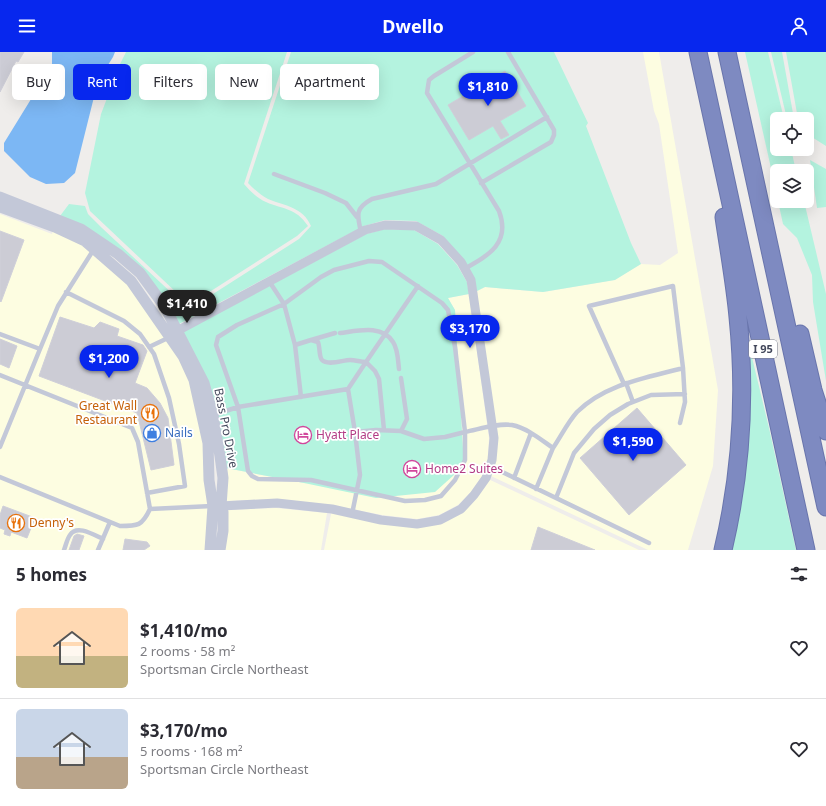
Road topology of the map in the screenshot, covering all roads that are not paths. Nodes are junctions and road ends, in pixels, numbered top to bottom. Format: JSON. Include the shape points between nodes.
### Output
{"nodes":[{"id":1,"x":473,"y":52,"type":"edge"},
{"id":2,"x":508,"y":52,"type":"edge"},
{"id":3,"x":698,"y":52,"type":"edge"},
{"id":4,"x":727,"y":52,"type":"edge"},
{"id":5,"x":547,"y":117,"type":"junction"},
{"id":6,"x":719,"y":148,"type":"junction"},
{"id":7,"x":470,"y":164,"type":"junction"},
{"id":8,"x":274,"y":174,"type":"dead end"},
{"id":9,"x":756,"y":182,"type":"junction"},
{"id":10,"x":481,"y":183,"type":"junction"},
{"id":11,"x":0,"y":197,"type":"edge"},
{"id":12,"x":0,"y":206,"type":"edge"},
{"id":13,"x":357,"y":217,"type":"junction"},
{"id":14,"x":361,"y":232,"type":"junction"},
{"id":15,"x":96,"y":245,"type":"junction"},
{"id":16,"x":464,"y":269,"type":"junction"},
{"id":17,"x":269,"y":281,"type":"junction"},
{"id":18,"x":418,"y":286,"type":"junction"},
{"id":19,"x":66,"y":292,"type":"junction"},
{"id":20,"x":284,"y":304,"type":"junction"},
{"id":21,"x":340,"y":332,"type":"dead end"},
{"id":22,"x":335,"y":333,"type":"dead end"},
{"id":23,"x":0,"y":334,"type":"edge"},
{"id":24,"x":173,"y":334,"type":"junction"},
{"id":25,"x":386,"y":335,"type":"junction"},
{"id":26,"x":311,"y":340,"type":"junction"},
{"id":27,"x":295,"y":345,"type":"junction"},
{"id":28,"x":149,"y":347,"type":"junction"},
{"id":29,"x":40,"y":349,"type":"junction"},
{"id":30,"x":366,"y":362,"type":"junction"},
{"id":31,"x":683,"y":368,"type":"junction"},
{"id":32,"x":399,"y":369,"type":"dead end"},
{"id":33,"x":0,"y":375,"type":"edge"},
{"id":34,"x":400,"y":378,"type":"dead end"},
{"id":35,"x":625,"y":384,"type":"junction"},
{"id":36,"x":26,"y":385,"type":"junction"},
{"id":37,"x":348,"y":389,"type":"junction"},
{"id":38,"x":685,"y":394,"type":"junction"},
{"id":39,"x":301,"y":397,"type":"junction"},
{"id":40,"x":633,"y":402,"type":"junction"},
{"id":41,"x":238,"y":407,"type":"junction"},
{"id":42,"x":213,"y":415,"type":"junction"},
{"id":43,"x":680,"y":423,"type":"dead end"},
{"id":44,"x":492,"y":426,"type":"junction"},
{"id":45,"x":384,"y":430,"type":"junction"},
{"id":46,"x":826,"y":430,"type":"edge"},
{"id":47,"x":401,"y":431,"type":"junction"},
{"id":48,"x":355,"y":432,"type":"junction"},
{"id":49,"x":465,"y":432,"type":"junction"},
{"id":50,"x":531,"y":433,"type":"junction"},
{"id":51,"x":0,"y":447,"type":"edge"},
{"id":52,"x":553,"y":448,"type":"junction"},
{"id":53,"x":490,"y":466,"type":"junction"},
{"id":54,"x":0,"y":477,"type":"edge"},
{"id":55,"x":514,"y":478,"type":"junction"},
{"id":56,"x":536,"y":489,"type":"junction"},
{"id":57,"x":358,"y":490,"type":"junction"},
{"id":58,"x":147,"y":493,"type":"junction"},
{"id":59,"x":556,"y":498,"type":"junction"},
{"id":60,"x":217,"y":506,"type":"junction"},
{"id":61,"x":826,"y":508,"type":"edge"},
{"id":62,"x":150,"y":510,"type":"junction"},
{"id":63,"x":352,"y":514,"type":"junction"},
{"id":64,"x":110,"y":522,"type":"junction"},
{"id":65,"x":103,"y":539,"type":"junction"},
{"id":66,"x":650,"y":543,"type":"dead end"},
{"id":67,"x":64,"y":550,"type":"edge"},
{"id":68,"x":98,"y":550,"type":"edge"},
{"id":69,"x":210,"y":550,"type":"edge"},
{"id":70,"x":220,"y":550,"type":"edge"},
{"id":71,"x":723,"y":550,"type":"edge"},
{"id":72,"x":806,"y":550,"type":"edge"}],
"edges":[{"from":1,"to":7,"type":"lane","via":[[429,80],[427,93]]},
{"from":2,"to":5,"type":"lane"},
{"from":3,"to":6,"type":"highway","number":"I 95"},
{"from":4,"to":9,"type":"highway","number":"I 95"},
{"from":5,"to":7,"type":"lane"},
{"from":5,"to":10,"type":"lane","via":[[554,130],[550,142]]},
{"from":6,"to":71,"type":"highway","via":[[721,195],[738,317],[742,408],[738,465]]},
{"from":6,"to":72,"type":"highway","number":"I 95"},
{"from":7,"to":10,"type":"lane"},
{"from":7,"to":13,"type":"lane","via":[[436,184],[372,199],[364,203]]},
{"from":8,"to":13,"type":"lane","via":[[346,203]]},
{"from":9,"to":46,"type":"highway","via":[[776,232],[813,390]]},
{"from":9,"to":61,"type":"highway","number":"I 95"},
{"from":10,"to":16,"type":"lane","via":[[499,211],[502,220],[501,234],[493,250]]},
{"from":11,"to":15,"type":"street","name":"Bass Pro Drive","via":[[81,229]]},
{"from":12,"to":15,"type":"street","name":"Bass Pro Drive"},
{"from":13,"to":14,"type":"lane"},
{"from":14,"to":16,"type":"street","via":[[385,225],[416,226],[441,240]]},
{"from":14,"to":17,"type":"street"},
{"from":15,"to":19,"type":"lane"},
{"from":15,"to":24,"type":"street","name":"Bass Pro Drive","via":[[131,281]]},
{"from":16,"to":44,"type":"street","via":[[471,280]]},
{"from":17,"to":20,"type":"lane"},
{"from":17,"to":24,"type":"street"},
{"from":18,"to":20,"type":"lane","via":[[382,262],[369,261],[334,270]]},
{"from":18,"to":25,"type":"lane"},
{"from":18,"to":49,"type":"lane","via":[[448,310]]},
{"from":19,"to":28,"type":"lane","via":[[124,321],[140,334]]},
{"from":19,"to":29,"type":"lane"},
{"from":20,"to":27,"type":"lane"},
{"from":20,"to":41,"type":"lane","via":[[237,325],[218,338],[216,345]]},
{"from":21,"to":25,"type":"lane","via":[[373,329]]},
{"from":22,"to":26,"type":"lane"},
{"from":23,"to":29,"type":"lane"},
{"from":24,"to":28,"type":"lane"},
{"from":24,"to":42,"type":"street","name":"Bass Pro Drive","via":[[204,383]]},
{"from":24,"to":60,"type":"street","name":"Bass Pro Drive","via":[[194,380],[208,443],[209,480]]},
{"from":25,"to":30,"type":"lane"},
{"from":25,"to":32,"type":"lane","via":[[393,342]]},
{"from":26,"to":27,"type":"lane"},
{"from":26,"to":30,"type":"lane","via":[[318,342],[323,361]]},
{"from":27,"to":39,"type":"lane"},
{"from":28,"to":58,"type":"lane","via":[[154,354],[169,398],[185,486]]},
{"from":29,"to":36,"type":"lane"},
{"from":30,"to":37,"type":"lane"},
{"from":30,"to":45,"type":"lane","via":[[375,371],[379,380]]},
{"from":31,"to":35,"type":"lane"},
{"from":31,"to":35,"type":"lane","via":[[673,286],[589,306]]},
{"from":31,"to":38,"type":"lane"},
{"from":33,"to":36,"type":"lane"},
{"from":34,"to":47,"type":"lane","via":[[407,419]]},
{"from":35,"to":40,"type":"lane"},
{"from":35,"to":52,"type":"lane","via":[[596,397],[576,413]]},
{"from":36,"to":51,"type":"lane"},
{"from":36,"to":58,"type":"lane","via":[[132,428],[138,442]]},
{"from":37,"to":39,"type":"lane"},
{"from":37,"to":48,"type":"lane"},
{"from":38,"to":40,"type":"lane","via":[[651,395]]},
{"from":38,"to":43,"type":"lane"},
{"from":39,"to":41,"type":"lane"},
{"from":40,"to":59,"type":"lane","via":[[610,415],[574,453]]},
{"from":41,"to":42,"type":"lane"},
{"from":41,"to":57,"type":"lane","via":[[248,471],[252,476],[258,479],[311,480]]},
{"from":42,"to":60,"type":"street","name":"Bass Pro Drive","via":[[223,478]]},
{"from":44,"to":49,"type":"lane"},
{"from":44,"to":50,"type":"lane","via":[[511,425]]},
{"from":44,"to":53,"type":"street","via":[[494,438]]},
{"from":45,"to":47,"type":"lane"},
{"from":45,"to":48,"type":"lane"},
{"from":47,"to":49,"type":"lane","via":[[424,438],[445,437]]},
{"from":48,"to":57,"type":"lane","via":[[360,475]]},
{"from":49,"to":57,"type":"lane","via":[[465,460],[455,480],[441,496],[405,501]]},
{"from":50,"to":52,"type":"lane"},
{"from":50,"to":55,"type":"lane"},
{"from":52,"to":56,"type":"lane"},
{"from":53,"to":55,"type":"lane"},
{"from":53,"to":63,"type":"street","via":[[486,478],[474,495],[461,509],[440,520],[417,524]]},
{"from":54,"to":64,"type":"lane"},
{"from":55,"to":56,"type":"lane"},
{"from":56,"to":59,"type":"lane"},
{"from":57,"to":63,"type":"lane"},
{"from":58,"to":62,"type":"lane"},
{"from":59,"to":66,"type":"lane"},
{"from":60,"to":62,"type":"lane"},
{"from":60,"to":63,"type":"street","via":[[277,503],[332,509]]},
{"from":60,"to":69,"type":"street","name":"Bass Pro Drive"},
{"from":60,"to":70,"type":"street","name":"Bass Pro Drive","via":[[223,512]]},
{"from":62,"to":64,"type":"lane","via":[[145,520],[136,526],[120,526]]},
{"from":64,"to":65,"type":"lane"},
{"from":65,"to":67,"type":"lane","via":[[80,529],[74,530]]},
{"from":65,"to":68,"type":"lane"}]}
